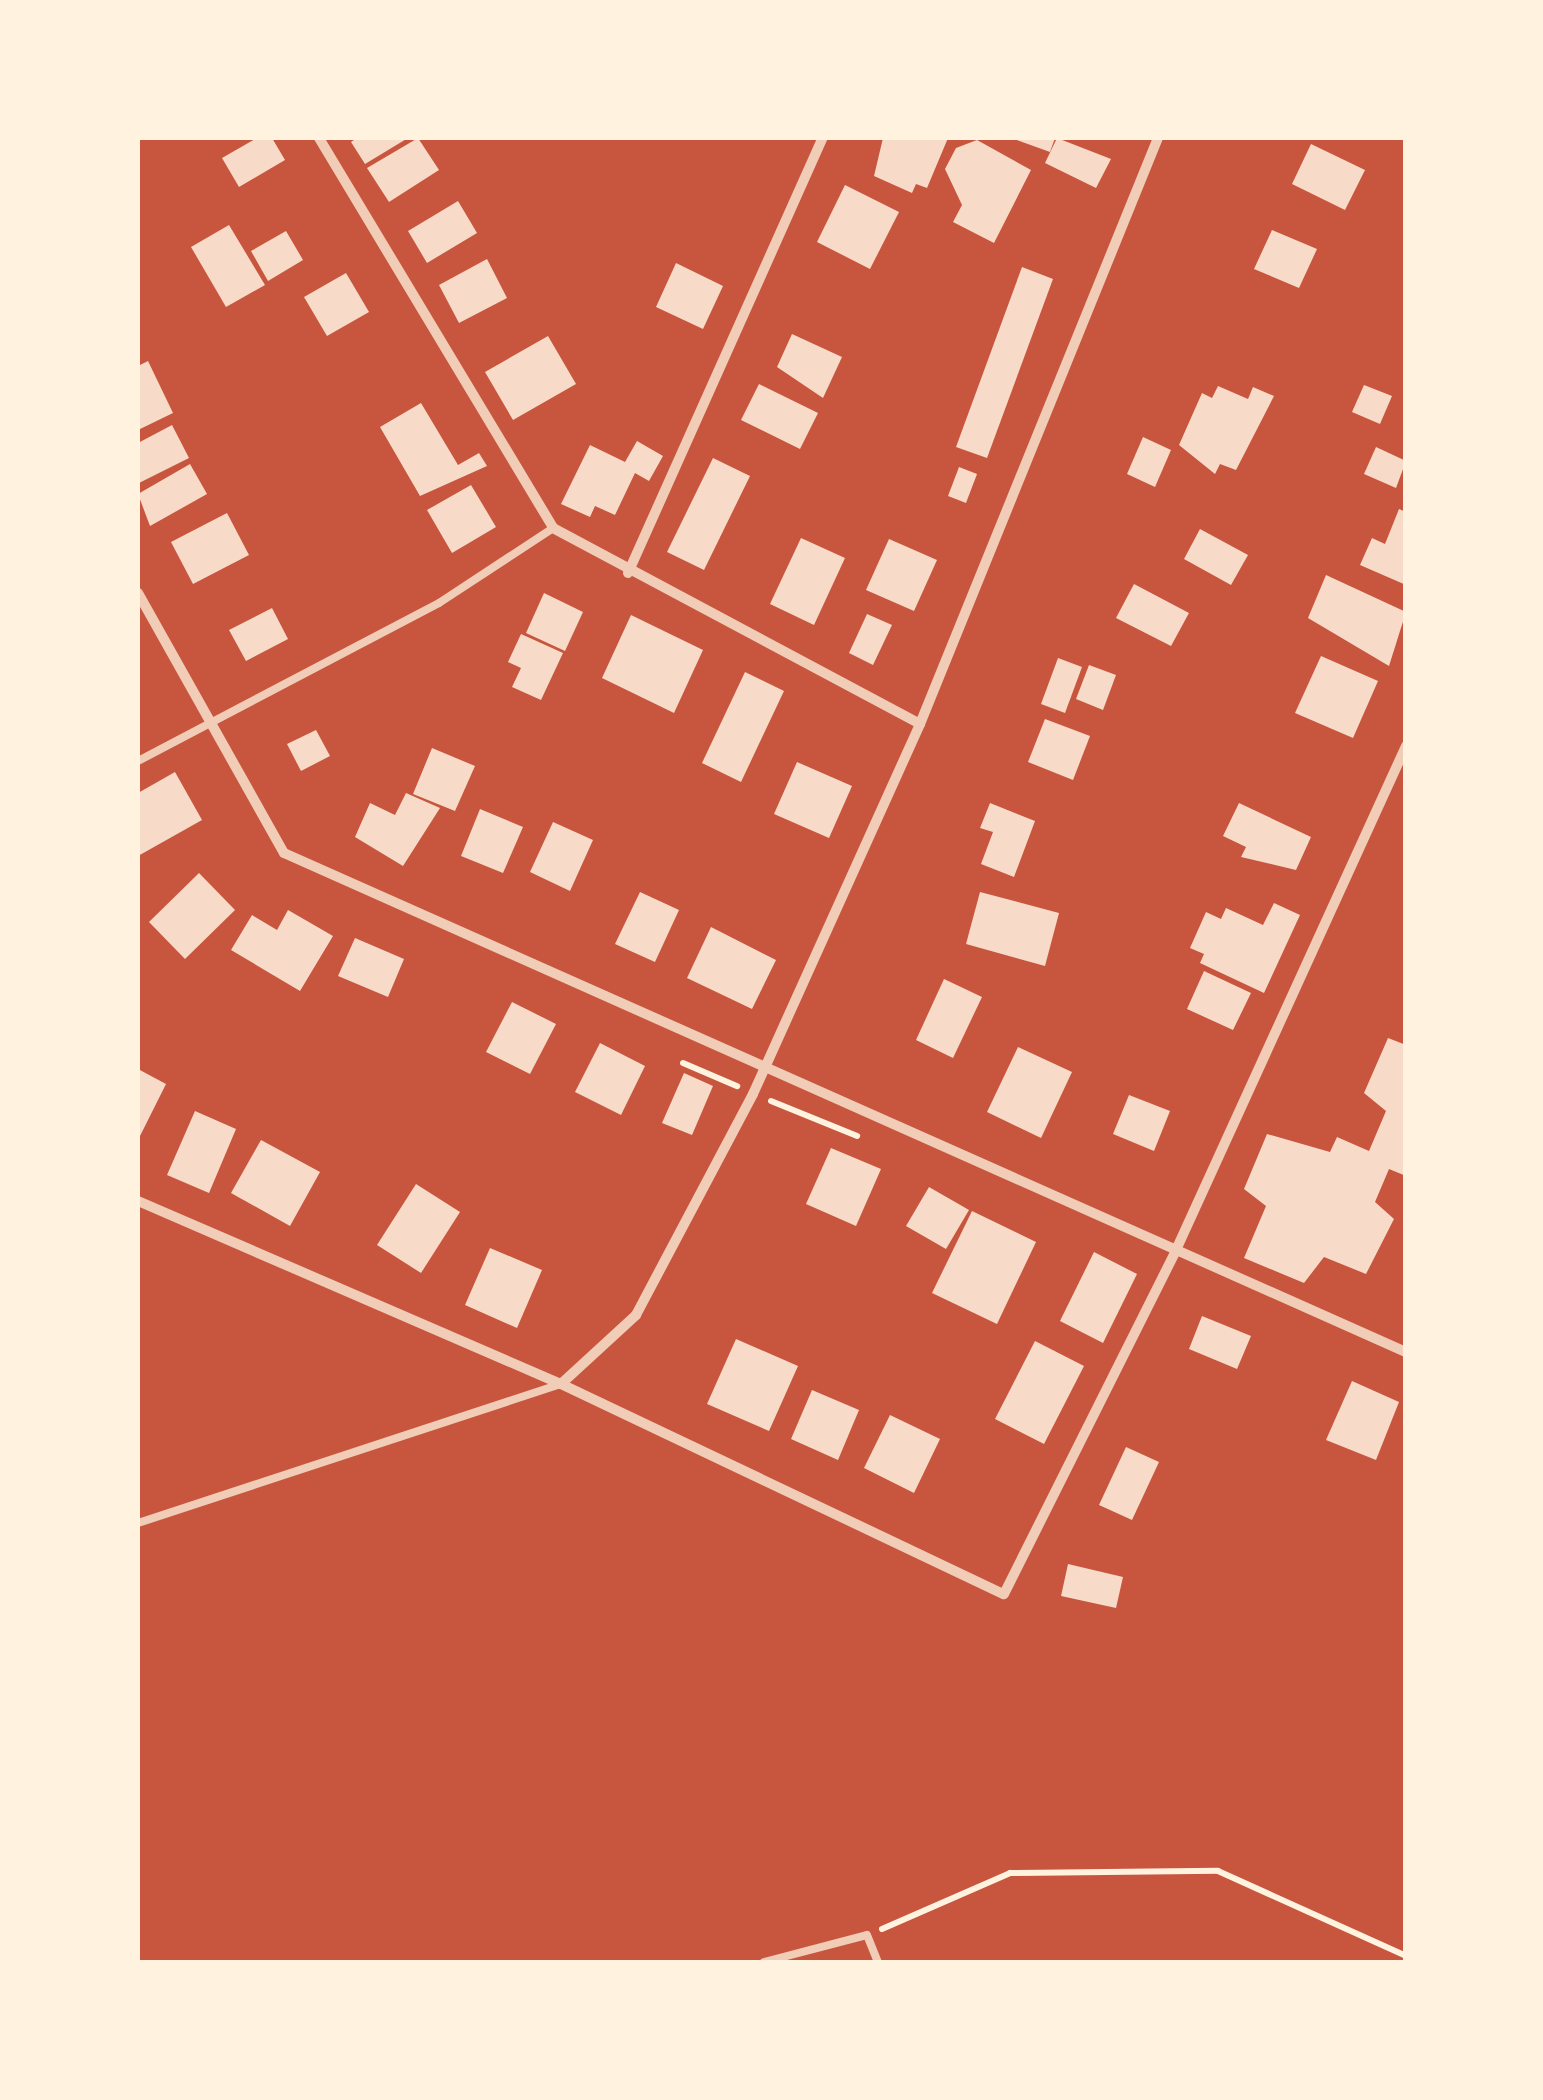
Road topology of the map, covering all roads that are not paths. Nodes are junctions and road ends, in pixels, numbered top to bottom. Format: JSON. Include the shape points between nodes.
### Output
{"nodes":[{"id":1,"x":319,"y":138,"type":"edge"},
{"id":2,"x":822,"y":138,"type":"edge"},
{"id":3,"x":1158,"y":138,"type":"edge"},
{"id":4,"x":553,"y":528,"type":"junction"},
{"id":5,"x":628,"y":574,"type":"junction"},
{"id":6,"x":138,"y":593,"type":"edge"},
{"id":7,"x":206,"y":719,"type":"junction"},
{"id":8,"x":920,"y":724,"type":"junction"},
{"id":9,"x":1406,"y":746,"type":"edge"},
{"id":10,"x":138,"y":761,"type":"edge"},
{"id":11,"x":764,"y":1070,"type":"junction"},
{"id":12,"x":138,"y":1201,"type":"edge"},
{"id":13,"x":1176,"y":1250,"type":"junction"},
{"id":14,"x":1406,"y":1352,"type":"edge"},
{"id":15,"x":562,"y":1384,"type":"junction"},
{"id":16,"x":138,"y":1523,"type":"edge"},
{"id":17,"x":764,"y":1962,"type":"edge"},
{"id":18,"x":878,"y":1962,"type":"edge"}],
"edges":[{"from":1,"to":4,"type":"street"},
{"from":2,"to":5,"type":"street"},
{"from":3,"to":8,"type":"street"},
{"from":4,"to":5,"type":"street"},
{"from":4,"to":7,"type":"lane","via":[[439,602]]},
{"from":5,"to":8,"type":"street"},
{"from":6,"to":7,"type":"street"},
{"from":7,"to":10,"type":"lane"},
{"from":7,"to":11,"type":"street","via":[[284,853]]},
{"from":8,"to":11,"type":"street"},
{"from":9,"to":13,"type":"street"},
{"from":11,"to":13,"type":"street"},
{"from":11,"to":15,"type":"street","via":[[636,1315]]},
{"from":12,"to":15,"type":"street"},
{"from":13,"to":14,"type":"street"},
{"from":13,"to":15,"type":"street","via":[[1004,1594]]},
{"from":15,"to":16,"type":"lane"},
{"from":17,"to":18,"type":"lane","via":[[867,1935]]}]}
